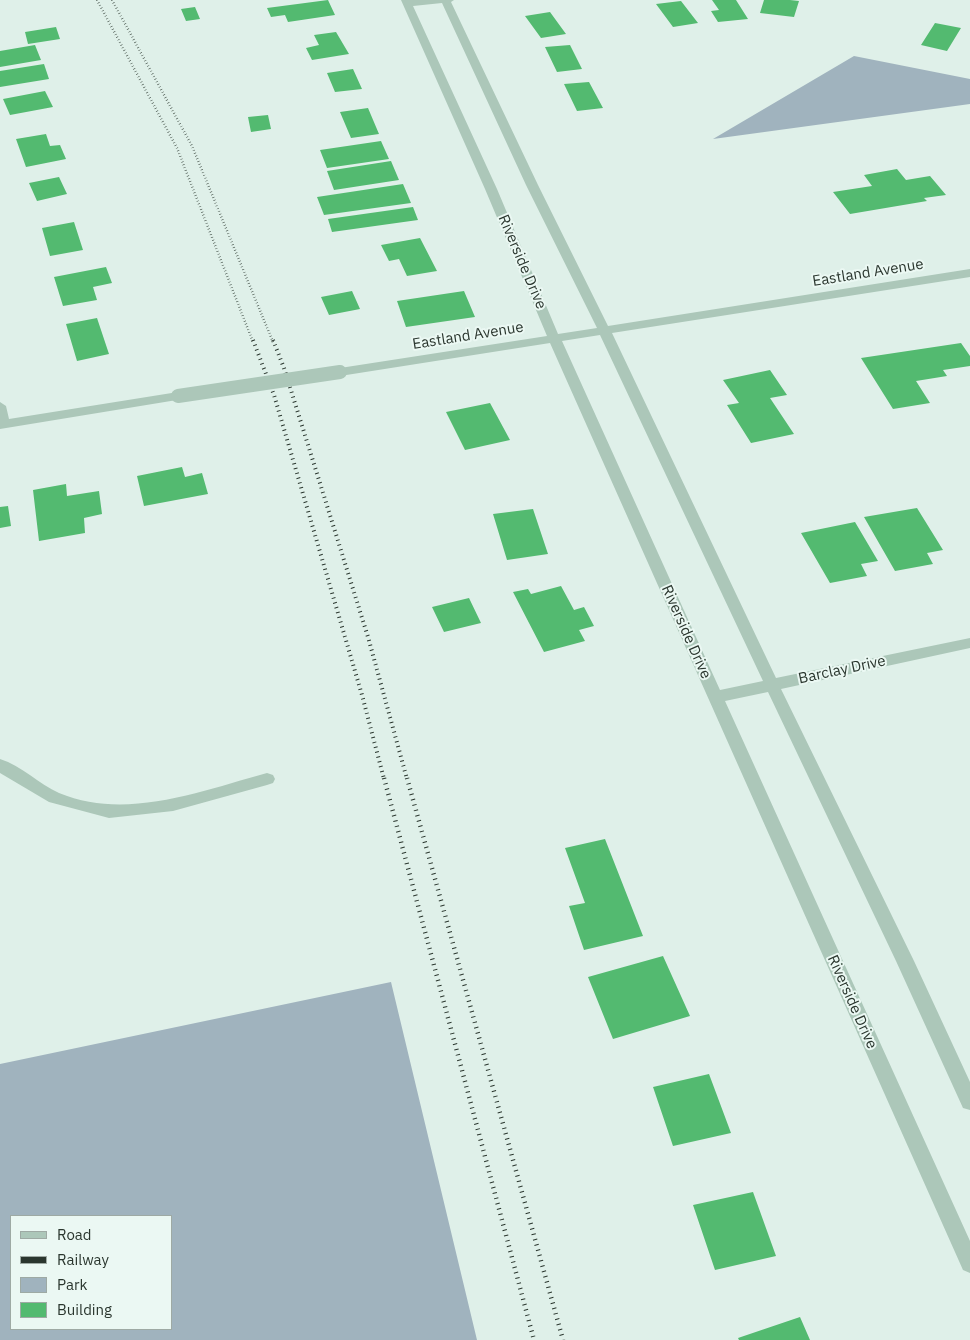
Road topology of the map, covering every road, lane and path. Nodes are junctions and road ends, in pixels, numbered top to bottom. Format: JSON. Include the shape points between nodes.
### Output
{"nodes":[{"id":1,"x":445,"y":0,"type":"edge"},
{"id":2,"x":449,"y":0,"type":"edge"},
{"id":3,"x":407,"y":2,"type":"edge"},
{"id":4,"x":970,"y":273,"type":"edge"},
{"id":5,"x":605,"y":331,"type":"junction"},
{"id":6,"x":554,"y":338,"type":"junction"},
{"id":7,"x":0,"y":406,"type":"edge"},
{"id":8,"x":2,"y":425,"type":"edge"},
{"id":9,"x":970,"y":643,"type":"edge"},
{"id":10,"x":774,"y":685,"type":"junction"},
{"id":11,"x":715,"y":697,"type":"junction"},
{"id":12,"x":0,"y":765,"type":"edge"},
{"id":13,"x":267,"y":779,"type":"dead end"},
{"id":14,"x":970,"y":1102,"type":"edge"},
{"id":15,"x":970,"y":1263,"type":"edge"}],
"edges":[{"from":1,"to":2,"type":"street"},
{"from":1,"to":3,"type":"street"},
{"from":1,"to":5,"type":"street"},
{"from":3,"to":6,"type":"street","name":"Riverside Drive"},
{"from":4,"to":5,"type":"street","name":"Eastland Avenue"},
{"from":5,"to":6,"type":"street","name":"Eastland Avenue"},
{"from":5,"to":10,"type":"street"},
{"from":6,"to":8,"type":"street","name":"Eastland Avenue","bridge":true},
{"from":6,"to":11,"type":"street","name":"Riverside Drive"},
{"from":7,"to":8,"type":"street"},
{"from":9,"to":10,"type":"street","name":"Barclay Drive"},
{"from":10,"to":11,"type":"street","name":"Barclay Drive"},
{"from":10,"to":14,"type":"street"},
{"from":11,"to":15,"type":"street","name":"Riverside Drive"},
{"from":12,"to":13,"type":"street","via":[[54,798],[108,812],[173,805]]}]}
